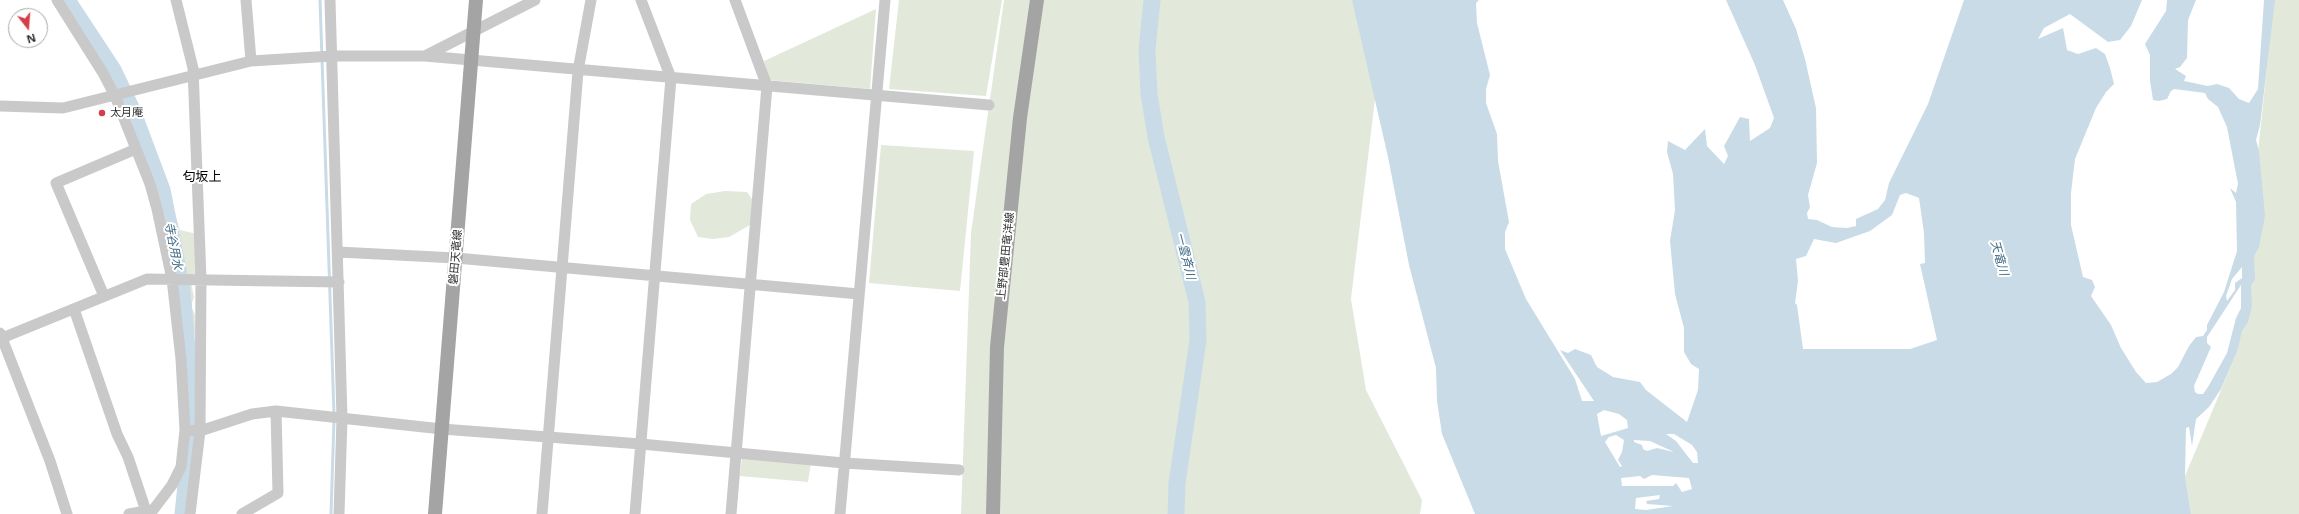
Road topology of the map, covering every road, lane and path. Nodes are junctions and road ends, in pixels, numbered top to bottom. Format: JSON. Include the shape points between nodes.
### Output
{"nodes":[{"id":1,"x":57,"y":0,"type":"edge"},
{"id":2,"x":176,"y":0,"type":"edge"},
{"id":3,"x":246,"y":0,"type":"edge"},
{"id":4,"x":330,"y":0,"type":"edge"},
{"id":5,"x":476,"y":0,"type":"edge"},
{"id":6,"x":535,"y":0,"type":"edge"},
{"id":7,"x":591,"y":0,"type":"edge"},
{"id":8,"x":641,"y":0,"type":"edge"},
{"id":9,"x":735,"y":0,"type":"edge"},
{"id":10,"x":1037,"y":0,"type":"edge"},
{"id":11,"x":884,"y":1,"type":"edge"},
{"id":12,"x":473,"y":32,"type":"junction"},
{"id":13,"x":332,"y":56,"type":"junction"},
{"id":14,"x":424,"y":56,"type":"junction"},
{"id":15,"x":251,"y":61,"type":"junction"},
{"id":16,"x":471,"y":62,"type":"junction"},
{"id":17,"x":578,"y":71,"type":"junction"},
{"id":18,"x":194,"y":74,"type":"junction"},
{"id":19,"x":671,"y":78,"type":"junction"},
{"id":20,"x":767,"y":86,"type":"junction"},
{"id":21,"x":115,"y":96,"type":"junction"},
{"id":22,"x":876,"y":96,"type":"junction"},
{"id":23,"x":989,"y":105,"type":"dead end"},
{"id":24,"x":0,"y":106,"type":"edge"},
{"id":25,"x":136,"y":149,"type":"junction"},
{"id":26,"x":338,"y":252,"type":"junction"},
{"id":27,"x":456,"y":258,"type":"junction"},
{"id":28,"x":563,"y":268,"type":"junction"},
{"id":29,"x":654,"y":277,"type":"junction"},
{"id":30,"x":172,"y":279,"type":"junction"},
{"id":31,"x":201,"y":279,"type":"junction"},
{"id":32,"x":339,"y":282,"type":"junction"},
{"id":33,"x":752,"y":285,"type":"junction"},
{"id":34,"x":859,"y":294,"type":"junction"},
{"id":35,"x":104,"y":296,"type":"junction"},
{"id":36,"x":74,"y":309,"type":"junction"},
{"id":37,"x":1,"y":336,"type":"edge"},
{"id":38,"x":276,"y":411,"type":"junction"},
{"id":39,"x":342,"y":418,"type":"junction"},
{"id":40,"x":442,"y":428,"type":"junction"},
{"id":41,"x":186,"y":430,"type":"junction"},
{"id":42,"x":200,"y":431,"type":"junction"},
{"id":43,"x":548,"y":437,"type":"junction"},
{"id":44,"x":641,"y":444,"type":"junction"},
{"id":45,"x":735,"y":453,"type":"junction"},
{"id":46,"x":844,"y":463,"type":"junction"},
{"id":47,"x":959,"y":470,"type":"dead end"},
{"id":48,"x":148,"y":513,"type":"edge"},
{"id":49,"x":67,"y":514,"type":"edge"},
{"id":50,"x":128,"y":514,"type":"edge"},
{"id":51,"x":190,"y":514,"type":"edge"},
{"id":52,"x":242,"y":514,"type":"edge"},
{"id":53,"x":339,"y":514,"type":"edge"},
{"id":54,"x":435,"y":514,"type":"edge"},
{"id":55,"x":542,"y":514,"type":"edge"},
{"id":56,"x":635,"y":514,"type":"edge"},
{"id":57,"x":731,"y":514,"type":"edge"},
{"id":58,"x":840,"y":514,"type":"edge"},
{"id":59,"x":993,"y":514,"type":"edge"}],
"edges":[{"from":1,"to":21,"type":"street"},
{"from":2,"to":18,"type":"street"},
{"from":3,"to":15,"type":"street"},
{"from":4,"to":13,"type":"street"},
{"from":5,"to":12,"type":"main road","name":"磐田天竜線"},
{"from":6,"to":12,"type":"street"},
{"from":7,"to":17,"type":"street"},
{"from":8,"to":19,"type":"street"},
{"from":9,"to":20,"type":"street"},
{"from":10,"to":59,"type":"main road","name":"上野部豊田竜洋線","via":[[1020,118],[996,347]]},
{"from":11,"to":22,"type":"street"},
{"from":12,"to":14,"type":"street"},
{"from":12,"to":16,"type":"main road","name":"磐田天竜線"},
{"from":13,"to":14,"type":"street"},
{"from":13,"to":15,"type":"street"},
{"from":13,"to":26,"type":"street"},
{"from":14,"to":16,"type":"street"},
{"from":15,"to":18,"type":"street"},
{"from":16,"to":17,"type":"street"},
{"from":16,"to":27,"type":"main road","name":"磐田天竜線"},
{"from":17,"to":19,"type":"street"},
{"from":17,"to":28,"type":"street"},
{"from":18,"to":21,"type":"street"},
{"from":18,"to":31,"type":"street"},
{"from":19,"to":20,"type":"street"},
{"from":19,"to":29,"type":"street"},
{"from":20,"to":22,"type":"street"},
{"from":20,"to":33,"type":"street"},
{"from":21,"to":24,"type":"street","via":[[63,108]]},
{"from":21,"to":25,"type":"street"},
{"from":22,"to":23,"type":"street"},
{"from":22,"to":34,"type":"street"},
{"from":25,"to":30,"type":"street","via":[[157,209]]},
{"from":25,"to":35,"type":"street","via":[[56,183]]},
{"from":26,"to":27,"type":"street"},
{"from":26,"to":32,"type":"street"},
{"from":27,"to":28,"type":"street"},
{"from":27,"to":40,"type":"main road","name":"磐田天竜線"},
{"from":28,"to":29,"type":"street"},
{"from":28,"to":43,"type":"street"},
{"from":29,"to":33,"type":"street"},
{"from":29,"to":44,"type":"street"},
{"from":30,"to":31,"type":"street"},
{"from":30,"to":35,"type":"street","via":[[147,279]]},
{"from":30,"to":41,"type":"street"},
{"from":31,"to":32,"type":"street"},
{"from":31,"to":42,"type":"street"},
{"from":32,"to":39,"type":"street"},
{"from":33,"to":34,"type":"street"},
{"from":33,"to":45,"type":"street"},
{"from":34,"to":46,"type":"street"},
{"from":35,"to":36,"type":"street"},
{"from":36,"to":37,"type":"street"},
{"from":36,"to":48,"type":"street","via":[[117,434]]},
{"from":37,"to":49,"type":"street","via":[[50,461]]},
{"from":38,"to":39,"type":"street"},
{"from":38,"to":42,"type":"street","via":[[252,414]]},
{"from":38,"to":52,"type":"street","via":[[278,492]]},
{"from":39,"to":40,"type":"street"},
{"from":39,"to":53,"type":"street"},
{"from":40,"to":43,"type":"street"},
{"from":40,"to":54,"type":"main road","name":"磐田天竜線"},
{"from":41,"to":42,"type":"street"},
{"from":41,"to":48,"type":"street","via":[[181,467],[172,485]]},
{"from":42,"to":51,"type":"street"},
{"from":43,"to":44,"type":"street"},
{"from":43,"to":55,"type":"street"},
{"from":44,"to":45,"type":"street"},
{"from":44,"to":56,"type":"street"},
{"from":45,"to":46,"type":"street"},
{"from":45,"to":57,"type":"street"},
{"from":46,"to":47,"type":"street"},
{"from":46,"to":58,"type":"street"},
{"from":48,"to":50,"type":"street"}]}
